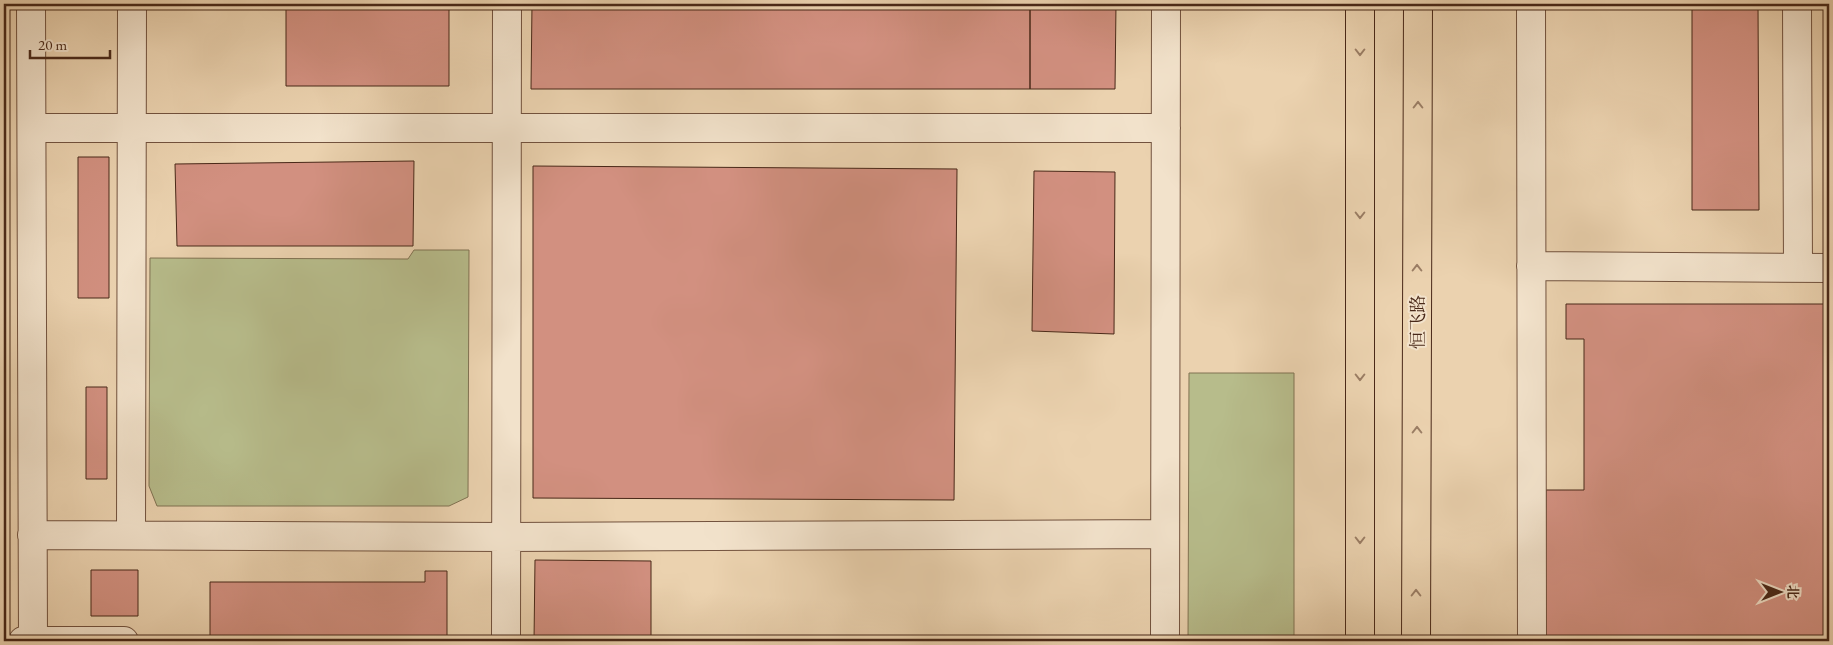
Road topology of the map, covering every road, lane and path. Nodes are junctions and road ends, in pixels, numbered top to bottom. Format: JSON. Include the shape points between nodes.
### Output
{"nodes":[{"id":1,"x":31,"y":4,"type":"edge"},
{"id":2,"x":132,"y":4,"type":"edge"},
{"id":3,"x":508,"y":4,"type":"edge"},
{"id":4,"x":1166,"y":4,"type":"edge"},
{"id":5,"x":1360,"y":4,"type":"edge"},
{"id":6,"x":1418,"y":4,"type":"edge"},
{"id":7,"x":1531,"y":4,"type":"edge"},
{"id":8,"x":1797,"y":4,"type":"edge"},
{"id":9,"x":32,"y":128,"type":"junction"},
{"id":10,"x":132,"y":128,"type":"junction"},
{"id":11,"x":508,"y":128,"type":"junction"},
{"id":12,"x":1166,"y":128,"type":"junction"},
{"id":13,"x":1531,"y":266,"type":"junction"},
{"id":14,"x":1798,"y":268,"type":"junction"},
{"id":15,"x":1829,"y":268,"type":"edge"},
{"id":16,"x":1165,"y":534,"type":"junction"},
{"id":17,"x":32,"y":535,"type":"junction"},
{"id":18,"x":131,"y":535,"type":"junction"},
{"id":19,"x":506,"y":537,"type":"junction"},
{"id":20,"x":23,"y":641,"type":"edge"},
{"id":21,"x":33,"y":641,"type":"edge"},
{"id":22,"x":124,"y":641,"type":"edge"},
{"id":23,"x":506,"y":641,"type":"edge"},
{"id":24,"x":1164,"y":641,"type":"edge"},
{"id":25,"x":1360,"y":641,"type":"edge"},
{"id":26,"x":1416,"y":641,"type":"edge"},
{"id":27,"x":1532,"y":641,"type":"edge"}],
"edges":[{"from":1,"to":9,"type":"lane"},
{"from":2,"to":10,"type":"lane"},
{"from":3,"to":11,"type":"lane"},
{"from":4,"to":12,"type":"lane"},
{"from":5,"to":25,"type":"main road","one_way":true},
{"from":26,"to":6,"type":"main road","name":"恒飞路","one_way":true},
{"from":7,"to":13,"type":"lane"},
{"from":8,"to":14,"type":"lane"},
{"from":9,"to":10,"type":"lane"},
{"from":9,"to":17,"type":"lane"},
{"from":10,"to":11,"type":"lane"},
{"from":10,"to":18,"type":"lane"},
{"from":11,"to":12,"type":"lane"},
{"from":11,"to":19,"type":"lane"},
{"from":12,"to":16,"type":"lane"},
{"from":13,"to":14,"type":"lane"},
{"from":13,"to":27,"type":"lane"},
{"from":14,"to":15,"type":"lane"},
{"from":16,"to":19,"type":"lane"},
{"from":16,"to":24,"type":"lane"},
{"from":17,"to":18,"type":"lane"},
{"from":17,"to":21,"type":"lane"},
{"from":18,"to":19,"type":"lane"},
{"from":19,"to":23,"type":"lane"},
{"from":20,"to":21,"type":"lane"},
{"from":21,"to":22,"type":"lane"}]}
